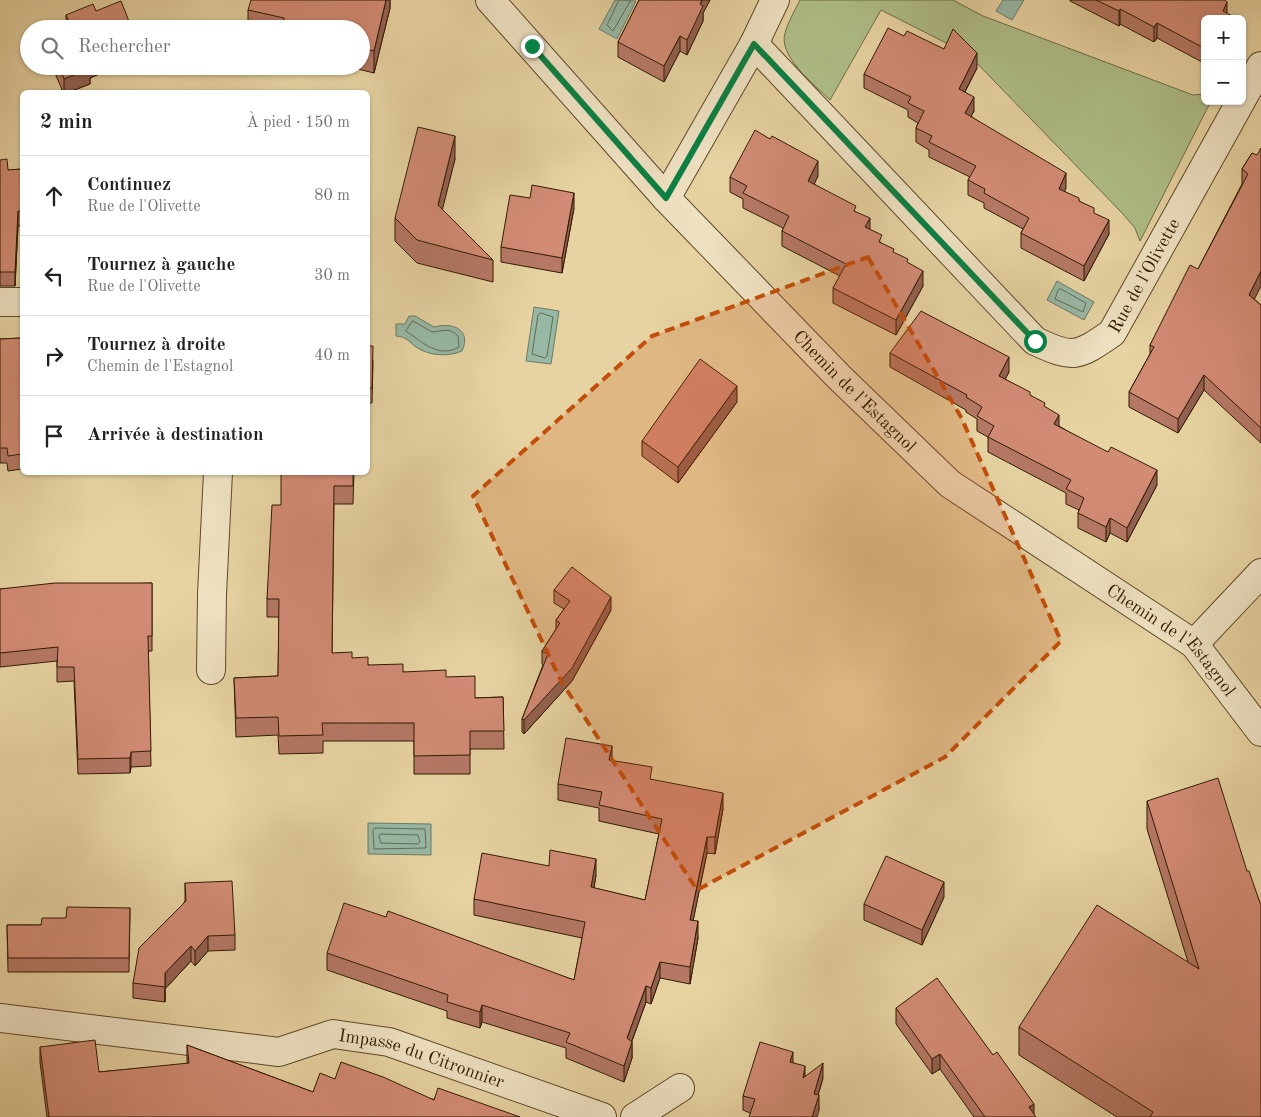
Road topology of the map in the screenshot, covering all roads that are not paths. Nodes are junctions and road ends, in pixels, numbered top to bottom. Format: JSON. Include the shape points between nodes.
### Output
{"nodes":[{"id":1,"x":490,"y":0,"type":"edge"},
{"id":2,"x":775,"y":0,"type":"edge"},
{"id":3,"x":754,"y":44,"type":"junction"},
{"id":4,"x":1261,"y":66,"type":"edge"},
{"id":5,"x":1246,"y":93,"type":"edge"},
{"id":6,"x":1239,"y":105,"type":"edge"},
{"id":7,"x":666,"y":198,"type":"junction"},
{"id":8,"x":0,"y":302,"type":"edge"},
{"id":9,"x":20,"y":302,"type":"edge"},
{"id":10,"x":218,"y":475,"type":"edge"},
{"id":11,"x":1261,"y":573,"type":"edge"},
{"id":12,"x":1194,"y":644,"type":"junction"},
{"id":13,"x":211,"y":670,"type":"dead end"},
{"id":14,"x":1261,"y":732,"type":"edge"},
{"id":15,"x":0,"y":1018,"type":"edge"},
{"id":16,"x":680,"y":1088,"type":"dead end"},
{"id":17,"x":602,"y":1117,"type":"edge"},
{"id":18,"x":635,"y":1117,"type":"edge"}],
"edges":[{"from":1,"to":7,"type":"street","name":"Chemin de l'Estagnol"},
{"from":2,"to":3,"type":"street"},
{"from":3,"to":6,"type":"street","name":"Rue de l'Olivette","via":[[1035,341],[1063,354],[1084,352],[1112,333]]},
{"from":3,"to":7,"type":"street"},
{"from":4,"to":5,"type":"street","name":"Rue de l'Olivette"},
{"from":7,"to":12,"type":"street","name":"Chemin de l'Estagnol","via":[[839,377],[950,484]]},
{"from":8,"to":9,"type":"street"},
{"from":10,"to":13,"type":"street"},
{"from":11,"to":12,"type":"street"},
{"from":12,"to":14,"type":"street","name":"Chemin de l'Estagnol"},
{"from":15,"to":17,"type":"street","name":"Impasse du Citronnier","via":[[279,1052],[333,1034],[389,1042]]},
{"from":16,"to":18,"type":"street"}]}
